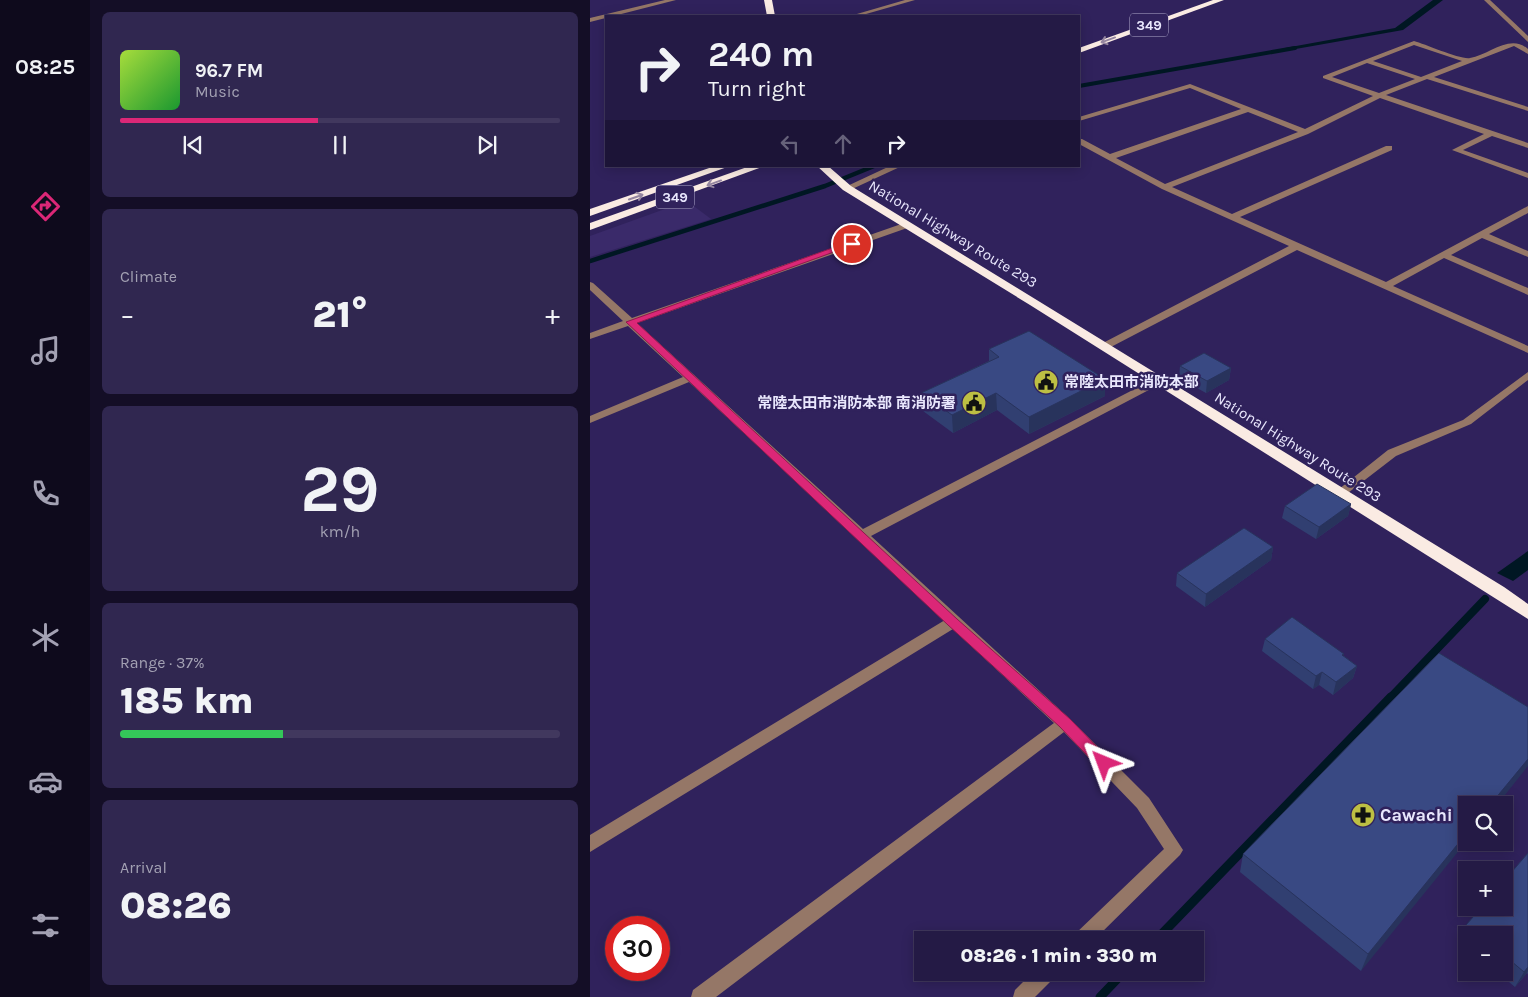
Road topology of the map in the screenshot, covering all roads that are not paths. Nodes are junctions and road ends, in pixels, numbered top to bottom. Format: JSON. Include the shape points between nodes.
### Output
{"nodes":[{"id":1,"x":672,"y":0,"type":"edge"},
{"id":2,"x":768,"y":0,"type":"edge"},
{"id":3,"x":912,"y":0,"type":"edge"},
{"id":4,"x":1196,"y":0,"type":"edge"},
{"id":5,"x":1220,"y":0,"type":"edge"},
{"id":6,"x":1487,"y":0,"type":"edge"},
{"id":7,"x":610,"y":15,"type":"edge"},
{"id":8,"x":771,"y":15,"type":"edge"},
{"id":9,"x":857,"y":15,"type":"edge"},
{"id":10,"x":605,"y":16,"type":"edge"},
{"id":11,"x":590,"y":20,"type":"edge"},
{"id":12,"x":1097,"y":35,"type":"dead end"},
{"id":13,"x":1528,"y":40,"type":"edge"},
{"id":14,"x":1080,"y":51,"type":"edge"},
{"id":15,"x":1528,"y":52,"type":"edge"},
{"id":16,"x":1366,"y":61,"type":"junction"},
{"id":17,"x":1468,"y":61,"type":"junction"},
{"id":18,"x":1424,"y":78,"type":"junction"},
{"id":19,"x":1380,"y":95,"type":"junction"},
{"id":20,"x":1248,"y":109,"type":"junction"},
{"id":21,"x":1528,"y":109,"type":"edge"},
{"id":22,"x":1080,"y":120,"type":"edge"},
{"id":23,"x":1305,"y":132,"type":"junction"},
{"id":24,"x":1492,"y":133,"type":"junction"},
{"id":25,"x":1080,"y":142,"type":"edge"},
{"id":26,"x":1528,"y":146,"type":"edge"},
{"id":27,"x":1389,"y":148,"type":"dead end"},
{"id":28,"x":1110,"y":157,"type":"junction"},
{"id":29,"x":721,"y":167,"type":"edge"},
{"id":30,"x":757,"y":167,"type":"edge"},
{"id":31,"x":823,"y":167,"type":"edge"},
{"id":32,"x":896,"y":167,"type":"edge"},
{"id":33,"x":1528,"y":176,"type":"edge"},
{"id":34,"x":1165,"y":187,"type":"junction"},
{"id":35,"x":847,"y":188,"type":"junction"},
{"id":36,"x":1528,"y":209,"type":"edge"},
{"id":37,"x":590,"y":214,"type":"edge"},
{"id":38,"x":1233,"y":217,"type":"junction"},
{"id":39,"x":907,"y":225,"type":"junction"},
{"id":40,"x":590,"y":227,"type":"edge"},
{"id":41,"x":1481,"y":234,"type":"junction"},
{"id":42,"x":1297,"y":246,"type":"junction"},
{"id":43,"x":1528,"y":254,"type":"edge"},
{"id":44,"x":1444,"y":255,"type":"junction"},
{"id":45,"x":590,"y":285,"type":"edge"},
{"id":46,"x":1388,"y":286,"type":"junction"},
{"id":47,"x":1528,"y":292,"type":"edge"},
{"id":48,"x":631,"y":322,"type":"junction"},
{"id":49,"x":590,"y":336,"type":"edge"},
{"id":50,"x":1106,"y":346,"type":"junction"},
{"id":51,"x":1528,"y":350,"type":"edge"},
{"id":52,"x":1528,"y":375,"type":"edge"},
{"id":53,"x":691,"y":377,"type":"junction"},
{"id":54,"x":1160,"y":380,"type":"junction"},
{"id":55,"x":590,"y":420,"type":"edge"},
{"id":56,"x":1340,"y":493,"type":"junction"},
{"id":57,"x":861,"y":536,"type":"junction"},
{"id":58,"x":1528,"y":612,"type":"edge"},
{"id":59,"x":953,"y":622,"type":"junction"},
{"id":60,"x":1065,"y":723,"type":"junction"},
{"id":61,"x":590,"y":844,"type":"edge"},
{"id":62,"x":1090,"y":931,"type":"edge"},
{"id":63,"x":1038,"y":981,"type":"edge"},
{"id":64,"x":700,"y":997,"type":"edge"},
{"id":65,"x":1022,"y":997,"type":"edge"}],
"edges":[{"from":1,"to":7,"type":"street"},
{"from":2,"to":8,"type":"highway"},
{"from":3,"to":9,"type":"street"},
{"from":4,"to":12,"type":"highway","number":"349"},
{"from":5,"to":14,"type":"highway","number":"349","one_way":true},
{"from":6,"to":13,"type":"street"},
{"from":10,"to":11,"type":"street"},
{"from":15,"to":17,"type":"street","via":[[1514,44]]},
{"from":16,"to":17,"type":"street","via":[[1414,43]]},
{"from":16,"to":18,"type":"street"},
{"from":16,"to":19,"type":"street","via":[[1325,77]]},
{"from":17,"to":18,"type":"street"},
{"from":18,"to":19,"type":"street"},
{"from":18,"to":21,"type":"street"},
{"from":19,"to":23,"type":"street"},
{"from":19,"to":24,"type":"street"},
{"from":20,"to":22,"type":"street","via":[[1190,86]]},
{"from":20,"to":23,"type":"street"},
{"from":20,"to":28,"type":"street"},
{"from":23,"to":34,"type":"street"},
{"from":24,"to":26,"type":"street"},
{"from":24,"to":33,"type":"street","via":[[1456,150]]},
{"from":25,"to":28,"type":"street"},
{"from":27,"to":38,"type":"street"},
{"from":28,"to":34,"type":"street"},
{"from":37,"to":29,"type":"highway","number":"349","one_way":true},
{"from":30,"to":40,"type":"highway","number":"349","one_way":true},
{"from":31,"to":35,"type":"highway","name":"National Highway Route 293"},
{"from":32,"to":35,"type":"street"},
{"from":34,"to":38,"type":"street"},
{"from":35,"to":39,"type":"highway","name":"National Highway Route 293"},
{"from":36,"to":41,"type":"street"},
{"from":38,"to":42,"type":"street"},
{"from":39,"to":48,"type":"street"},
{"from":39,"to":50,"type":"highway","name":"National Highway Route 293"},
{"from":41,"to":43,"type":"street"},
{"from":41,"to":44,"type":"street"},
{"from":42,"to":46,"type":"street"},
{"from":42,"to":50,"type":"street"},
{"from":44,"to":46,"type":"street"},
{"from":44,"to":47,"type":"street"},
{"from":45,"to":48,"type":"street"},
{"from":46,"to":51,"type":"street"},
{"from":48,"to":49,"type":"street"},
{"from":48,"to":53,"type":"street"},
{"from":50,"to":54,"type":"highway","name":"National Highway Route 293"},
{"from":52,"to":56,"type":"street","via":[[1467,422],[1392,453]]},
{"from":53,"to":55,"type":"street"},
{"from":53,"to":57,"type":"street"},
{"from":54,"to":56,"type":"highway","name":"National Highway Route 293"},
{"from":54,"to":57,"type":"street"},
{"from":56,"to":58,"type":"highway","name":"National Highway Route 293"},
{"from":57,"to":59,"type":"street"},
{"from":59,"to":60,"type":"street"},
{"from":59,"to":61,"type":"street"},
{"from":60,"to":62,"type":"street","via":[[1142,803],[1174,850]]},
{"from":60,"to":64,"type":"street"},
{"from":63,"to":65,"type":"street"}]}
